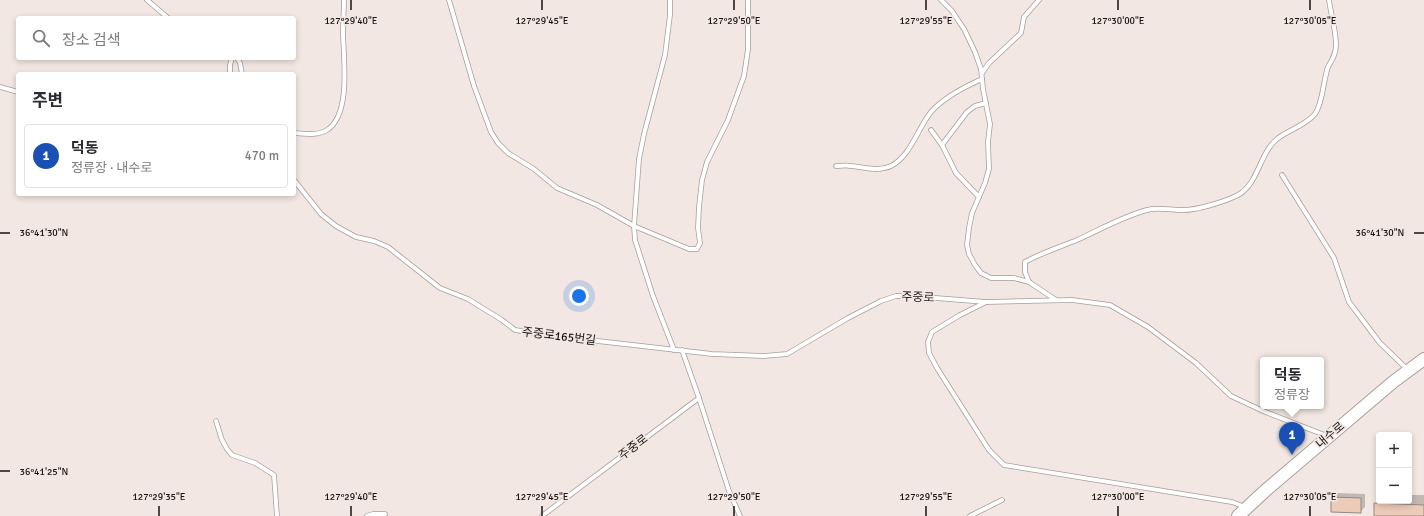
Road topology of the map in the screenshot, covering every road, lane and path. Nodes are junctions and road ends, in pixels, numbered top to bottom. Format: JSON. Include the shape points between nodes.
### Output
{"nodes":[{"id":1,"x":147,"y":0,"type":"edge"},
{"id":2,"x":344,"y":0,"type":"edge"},
{"id":3,"x":449,"y":0,"type":"edge"},
{"id":4,"x":670,"y":0,"type":"edge"},
{"id":5,"x":748,"y":0,"type":"edge"},
{"id":6,"x":941,"y":0,"type":"edge"},
{"id":7,"x":1039,"y":0,"type":"edge"},
{"id":8,"x":1329,"y":0,"type":"edge"},
{"id":9,"x":166,"y":16,"type":"edge"},
{"id":10,"x":231,"y":60,"type":"edge"},
{"id":11,"x":238,"y":60,"type":"edge"},
{"id":12,"x":230,"y":72,"type":"edge"},
{"id":13,"x":242,"y":72,"type":"edge"},
{"id":14,"x":981,"y":73,"type":"junction"},
{"id":15,"x":982,"y":79,"type":"junction"},
{"id":16,"x":0,"y":87,"type":"edge"},
{"id":17,"x":16,"y":91,"type":"edge"},
{"id":18,"x":986,"y":103,"type":"junction"},
{"id":19,"x":931,"y":130,"type":"dead end"},
{"id":20,"x":296,"y":133,"type":"edge"},
{"id":21,"x":942,"y":145,"type":"junction"},
{"id":22,"x":836,"y":166,"type":"dead end"},
{"id":23,"x":1282,"y":175,"type":"dead end"},
{"id":24,"x":296,"y":183,"type":"edge"},
{"id":25,"x":979,"y":197,"type":"junction"},
{"id":26,"x":634,"y":226,"type":"junction"},
{"id":27,"x":1029,"y":282,"type":"junction"},
{"id":28,"x":1056,"y":300,"type":"junction"},
{"id":29,"x":986,"y":302,"type":"junction"},
{"id":30,"x":674,"y":350,"type":"junction"},
{"id":31,"x":682,"y":350,"type":"junction"},
{"id":32,"x":1424,"y":359,"type":"edge"},
{"id":33,"x":1408,"y":370,"type":"junction"},
{"id":34,"x":699,"y":398,"type":"junction"},
{"id":35,"x":216,"y":421,"type":"dead end"},
{"id":36,"x":1328,"y":436,"type":"junction"},
{"id":37,"x":1002,"y":500,"type":"dead end"},
{"id":38,"x":1247,"y":507,"type":"junction"},
{"id":39,"x":385,"y":514,"type":"dead end"},
{"id":40,"x":277,"y":516,"type":"edge"},
{"id":41,"x":367,"y":516,"type":"edge"},
{"id":42,"x":542,"y":516,"type":"edge"},
{"id":43,"x":740,"y":516,"type":"edge"},
{"id":44,"x":970,"y":516,"type":"edge"},
{"id":45,"x":1238,"y":516,"type":"edge"}],
"edges":[{"from":1,"to":9,"type":"lane"},
{"from":2,"to":20,"type":"lane","via":[[345,84],[341,110],[327,130],[314,134]]},
{"from":3,"to":26,"type":"lane","via":[[474,86],[491,132],[498,143],[557,188],[597,205]]},
{"from":4,"to":26,"type":"lane","via":[[665,55],[639,159]]},
{"from":5,"to":26,"type":"lane","via":[[748,49],[744,76],[728,120],[707,162],[702,180],[698,228],[700,243],[697,249],[689,249]]},
{"from":6,"to":14,"type":"lane","via":[[964,29]]},
{"from":7,"to":14,"type":"lane","via":[[1024,17],[1021,34]]},
{"from":8,"to":27,"type":"lane","via":[[1336,44],[1335,53],[1315,114],[1278,138],[1254,178],[1239,194],[1222,202],[1198,208],[1147,210],[1038,255],[1025,262]]},
{"from":10,"to":12,"type":"lane"},
{"from":11,"to":13,"type":"lane"},
{"from":14,"to":15,"type":"lane"},
{"from":15,"to":18,"type":"lane"},
{"from":15,"to":22,"type":"lane","via":[[938,105],[900,158],[891,166],[879,169]]},
{"from":16,"to":17,"type":"lane"},
{"from":18,"to":21,"type":"lane","via":[[967,112]]},
{"from":18,"to":25,"type":"lane","via":[[990,124],[989,169]]},
{"from":19,"to":21,"type":"lane"},
{"from":21,"to":25,"type":"lane","via":[[956,173]]},
{"from":23,"to":33,"type":"lane","via":[[1334,258],[1349,302],[1380,343]]},
{"from":24,"to":30,"type":"lane","name":"주중로165번길","via":[[321,214],[336,226],[356,237],[388,247],[440,288],[468,299],[515,330]]},
{"from":25,"to":27,"type":"lane","via":[[972,213],[967,245],[975,265],[981,273],[991,278],[1014,278]]},
{"from":26,"to":30,"type":"lane","via":[[635,240],[653,296]]},
{"from":27,"to":28,"type":"lane"},
{"from":28,"to":29,"type":"lane","name":"주중로"},
{"from":28,"to":36,"type":"lane","name":"주중로","via":[[1110,305],[1148,327],[1196,363],[1231,396],[1263,412]]},
{"from":29,"to":31,"type":"lane","name":"주중로","via":[[896,296],[848,318],[787,354],[764,356]]},
{"from":29,"to":38,"type":"lane","via":[[932,332],[928,342],[937,368],[989,450],[1004,465],[1232,502]]},
{"from":30,"to":31,"type":"lane","name":"주중로165번길"},
{"from":31,"to":34,"type":"lane"},
{"from":32,"to":33,"type":"street","name":"내수로"},
{"from":33,"to":36,"type":"street","name":"내수로"},
{"from":34,"to":42,"type":"lane","name":"주중로"},
{"from":34,"to":43,"type":"lane","via":[[729,491]]},
{"from":35,"to":40,"type":"lane","via":[[222,440],[232,454],[274,475]]},
{"from":36,"to":38,"type":"street","name":"내수로"},
{"from":37,"to":44,"type":"lane"},
{"from":38,"to":45,"type":"street","name":"내수로"},
{"from":39,"to":41,"type":"lane"}]}
